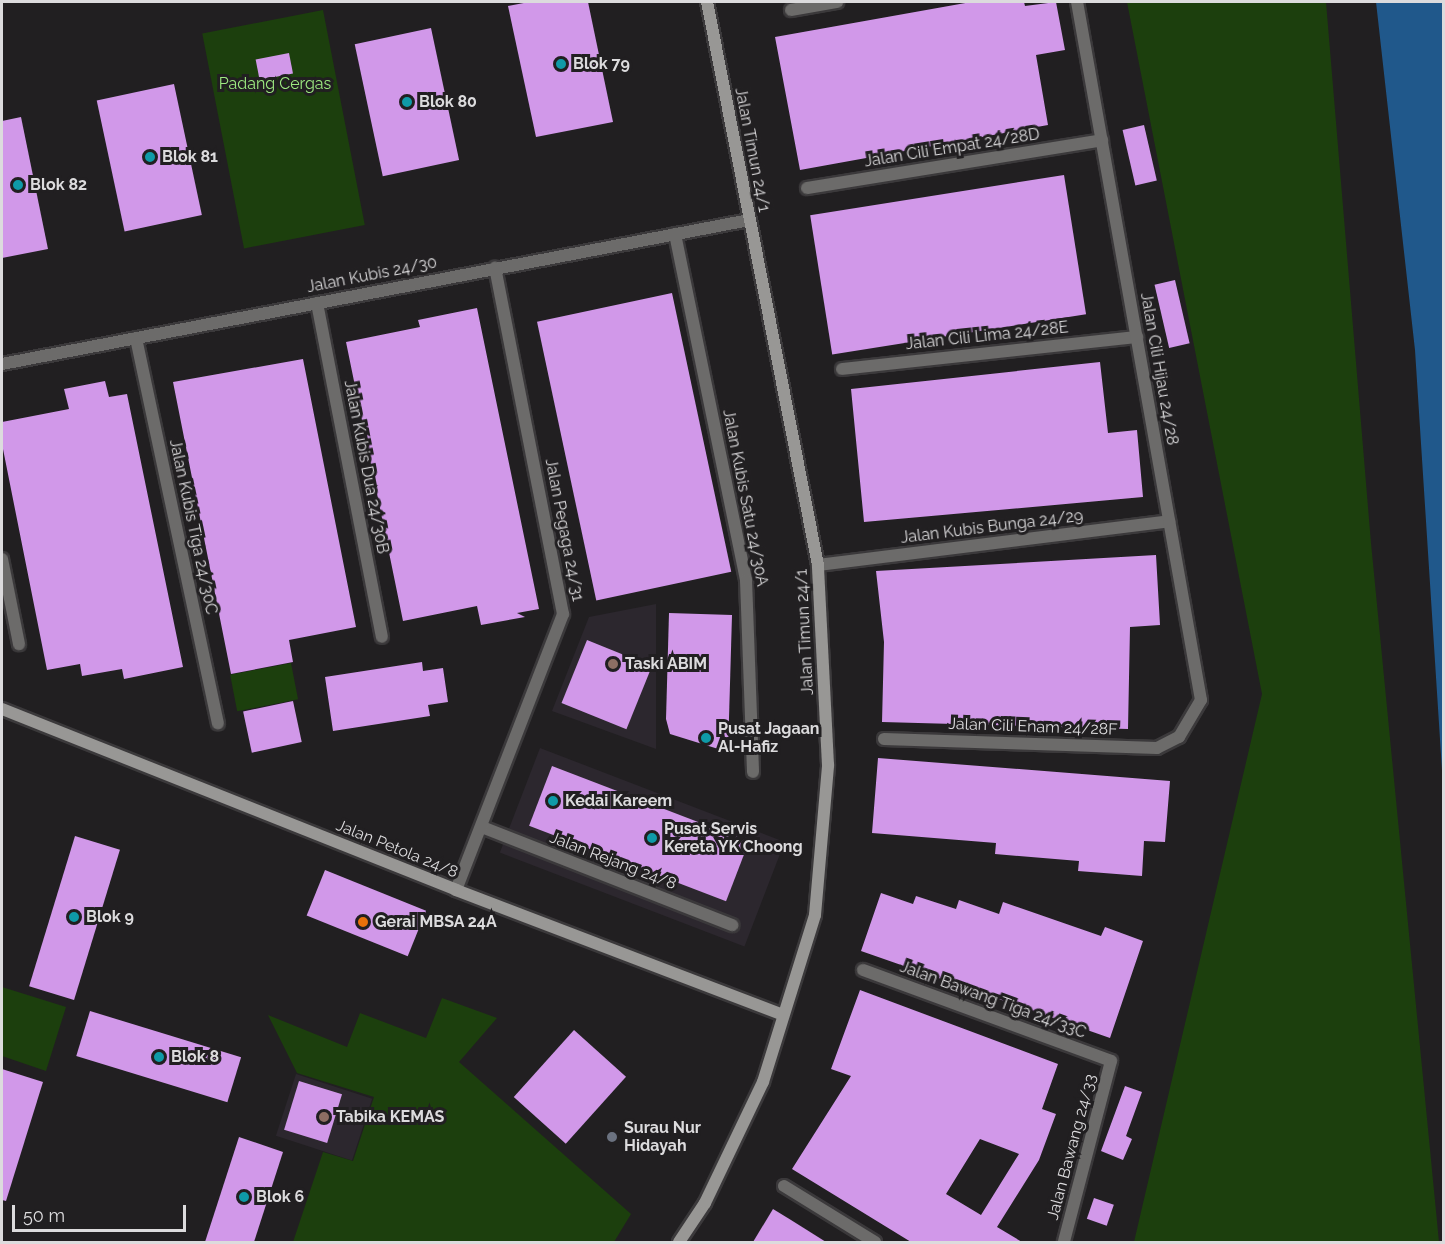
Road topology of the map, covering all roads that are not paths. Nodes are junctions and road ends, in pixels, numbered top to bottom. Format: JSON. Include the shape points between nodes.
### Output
{"nodes":[{"id":1,"x":707,"y":2,"type":"edge"},
{"id":2,"x":837,"y":2,"type":"edge"},
{"id":3,"x":1077,"y":2,"type":"edge"},
{"id":4,"x":790,"y":10,"type":"dead end"},
{"id":5,"x":1102,"y":140,"type":"junction"},
{"id":6,"x":807,"y":188,"type":"dead end"},
{"id":7,"x":749,"y":220,"type":"junction"},
{"id":8,"x":675,"y":234,"type":"junction"},
{"id":9,"x":495,"y":268,"type":"junction"},
{"id":10,"x":317,"y":303,"type":"junction"},
{"id":11,"x":1137,"y":337,"type":"junction"},
{"id":12,"x":136,"y":338,"type":"junction"},
{"id":13,"x":2,"y":364,"type":"edge"},
{"id":14,"x":842,"y":369,"type":"dead end"},
{"id":15,"x":1169,"y":521,"type":"junction"},
{"id":16,"x":2,"y":559,"type":"edge"},
{"id":17,"x":818,"y":565,"type":"junction"},
{"id":18,"x":382,"y":637,"type":"dead end"},
{"id":19,"x":19,"y":644,"type":"dead end"},
{"id":20,"x":2,"y":709,"type":"edge"},
{"id":21,"x":218,"y":723,"type":"dead end"},
{"id":22,"x":1179,"y":737,"type":"joint"},
{"id":23,"x":884,"y":739,"type":"dead end"},
{"id":24,"x":753,"y":772,"type":"dead end"},
{"id":25,"x":482,"y":827,"type":"junction"},
{"id":26,"x":456,"y":890,"type":"junction"},
{"id":27,"x":732,"y":925,"type":"dead end"},
{"id":28,"x":863,"y":970,"type":"dead end"},
{"id":29,"x":783,"y":1015,"type":"junction"},
{"id":30,"x":1111,"y":1061,"type":"joint"},
{"id":31,"x":784,"y":1186,"type":"dead end"},
{"id":32,"x":679,"y":1242,"type":"edge"},
{"id":33,"x":875,"y":1242,"type":"edge"},
{"id":34,"x":1064,"y":1242,"type":"edge"}],
"edges":[{"from":1,"to":7,"type":"street","name":"Jalan Timun 24/1"},
{"from":2,"to":4,"type":"street"},
{"from":3,"to":5,"type":"street","name":"Jalan Cili Hijau 24/28"},
{"from":5,"to":6,"type":"street","name":"Jalan Cili Empat 24/28D"},
{"from":5,"to":11,"type":"street","name":"Jalan Cili Hijau 24/28"},
{"from":7,"to":8,"type":"street","name":"Jalan Kubis 24/30"},
{"from":7,"to":17,"type":"street","name":"Jalan Timun 24/1"},
{"from":8,"to":9,"type":"street","name":"Jalan Kubis 24/30"},
{"from":8,"to":24,"type":"street","name":"Jalan Kubis Satu 24/30A","via":[[746,580]]},
{"from":9,"to":10,"type":"street","name":"Jalan Kubis 24/30"},
{"from":9,"to":25,"type":"street","name":"Jalan Pegaga 24/31","via":[[563,614]]},
{"from":10,"to":12,"type":"street","name":"Jalan Kubis 24/30"},
{"from":10,"to":18,"type":"street","name":"Jalan Kubis Dua 24/30B"},
{"from":11,"to":14,"type":"street","name":"Jalan Cili Lima 24/28E"},
{"from":11,"to":15,"type":"street","name":"Jalan Cili Hijau 24/28"},
{"from":12,"to":13,"type":"street","name":"Jalan Kubis 24/30"},
{"from":12,"to":21,"type":"street","name":"Jalan Kubis Tiga 24/30C"},
{"from":15,"to":17,"type":"street","name":"Jalan Kubis Bunga 24/29"},
{"from":15,"to":22,"type":"street","name":"Jalan Cili Hijau 24/28","via":[[1201,700]]},
{"from":16,"to":19,"type":"street"},
{"from":17,"to":29,"type":"street","name":"Jalan Timun 24/1","via":[[828,765],[815,915]]},
{"from":20,"to":26,"type":"street","name":"Jalan Petola 24/8"},
{"from":22,"to":23,"type":"street","name":"Jalan Cili Enam 24/28F","via":[[1157,748]]},
{"from":25,"to":26,"type":"street","name":"Jalan Pegaga 24/31"},
{"from":25,"to":27,"type":"street","name":"Jalan Rejang 24/8"},
{"from":26,"to":29,"type":"street","name":"Jalan Petola 24/8"},
{"from":28,"to":30,"type":"street","name":"Jalan Bawang Tiga 24/33C"},
{"from":29,"to":32,"type":"street","name":"Jalan Timun 24/1","via":[[763,1082],[705,1203]]},
{"from":30,"to":34,"type":"street","name":"Jalan Bawang 24/33"},
{"from":31,"to":33,"type":"street"}]}
